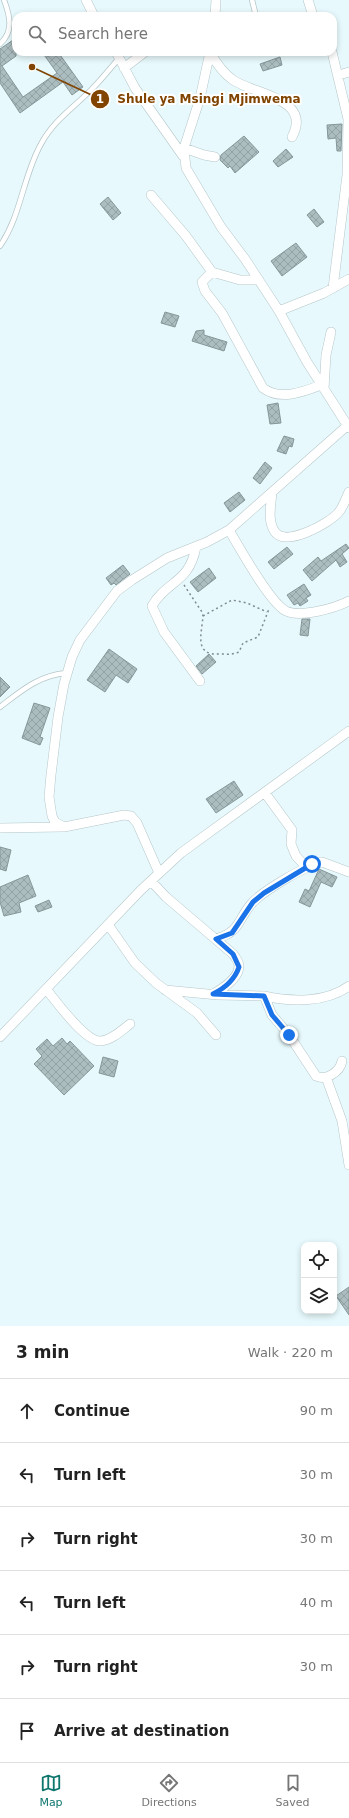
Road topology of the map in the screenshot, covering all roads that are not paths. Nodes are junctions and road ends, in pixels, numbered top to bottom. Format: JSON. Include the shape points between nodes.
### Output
{"nodes":[{"id":1,"x":4,"y":0,"type":"edge"},
{"id":2,"x":86,"y":0,"type":"edge"},
{"id":3,"x":216,"y":0,"type":"edge"},
{"id":4,"x":252,"y":0,"type":"edge"},
{"id":5,"x":308,"y":0,"type":"edge"},
{"id":6,"x":92,"y":12,"type":"edge"},
{"id":7,"x":215,"y":12,"type":"edge"},
{"id":8,"x":255,"y":12,"type":"edge"},
{"id":9,"x":310,"y":12,"type":"edge"},
{"id":10,"x":0,"y":44,"type":"edge"},
{"id":11,"x":117,"y":56,"type":"edge"},
{"id":12,"x":118,"y":56,"type":"edge"},
{"id":13,"x":140,"y":56,"type":"edge"},
{"id":14,"x":209,"y":56,"type":"edge"},
{"id":15,"x":213,"y":56,"type":"edge"},
{"id":16,"x":333,"y":56,"type":"edge"},
{"id":17,"x":124,"y":68,"type":"junction"},
{"id":18,"x":349,"y":72,"type":"edge"},
{"id":19,"x":339,"y":75,"type":"junction"},
{"id":20,"x":292,"y":137,"type":"dead end"},
{"id":21,"x":184,"y":152,"type":"junction"},
{"id":22,"x":216,"y":157,"type":"dead end"},
{"id":23,"x":151,"y":195,"type":"dead end"},
{"id":24,"x":0,"y":246,"type":"edge"},
{"id":25,"x":212,"y":272,"type":"junction"},
{"id":26,"x":349,"y":279,"type":"edge"},
{"id":27,"x":259,"y":280,"type":"junction"},
{"id":28,"x":333,"y":288,"type":"junction"},
{"id":29,"x":279,"y":312,"type":"junction"},
{"id":30,"x":331,"y":332,"type":"dead end"},
{"id":31,"x":323,"y":387,"type":"junction"},
{"id":32,"x":349,"y":426,"type":"edge"},
{"id":33,"x":349,"y":492,"type":"edge"},
{"id":34,"x":272,"y":493,"type":"junction"},
{"id":35,"x":229,"y":530,"type":"junction"},
{"id":36,"x":196,"y":547,"type":"junction"},
{"id":37,"x":349,"y":601,"type":"edge"},
{"id":38,"x":67,"y":673,"type":"junction"},
{"id":39,"x":200,"y":681,"type":"dead end"},
{"id":40,"x":0,"y":707,"type":"edge"},
{"id":41,"x":349,"y":731,"type":"edge"},
{"id":42,"x":265,"y":793,"type":"junction"},
{"id":43,"x":64,"y":827,"type":"junction"},
{"id":44,"x":0,"y":828,"type":"edge"},
{"id":45,"x":306,"y":867,"type":"junction"},
{"id":46,"x":349,"y":872,"type":"edge"},
{"id":47,"x":159,"y":873,"type":"junction"},
{"id":48,"x":151,"y":881,"type":"junction"},
{"id":49,"x":109,"y":926,"type":"junction"},
{"id":50,"x":216,"y":939,"type":"junction"},
{"id":51,"x":349,"y":986,"type":"edge"},
{"id":52,"x":46,"y":989,"type":"junction"},
{"id":53,"x":165,"y":990,"type":"junction"},
{"id":54,"x":213,"y":994,"type":"junction"},
{"id":55,"x":264,"y":996,"type":"junction"},
{"id":56,"x":130,"y":1024,"type":"dead end"},
{"id":57,"x":216,"y":1035,"type":"dead end"},
{"id":58,"x":0,"y":1037,"type":"edge"},
{"id":59,"x":342,"y":1061,"type":"dead end"},
{"id":60,"x":326,"y":1077,"type":"junction"},
{"id":61,"x":349,"y":1165,"type":"edge"}],
"edges":[{"from":1,"to":10,"type":"lane","via":[[10,25],[7,36]]},
{"from":2,"to":6,"type":"street"},
{"from":3,"to":7,"type":"street"},
{"from":4,"to":8,"type":"lane"},
{"from":5,"to":9,"type":"street"},
{"from":11,"to":24,"type":"lane","via":[[90,90],[67,110],[43,139],[19,206]]},
{"from":12,"to":17,"type":"street"},
{"from":13,"to":17,"type":"street"},
{"from":14,"to":21,"type":"street"},
{"from":15,"to":20,"type":"street","via":[[224,73],[234,81],[275,97],[291,109],[297,126]]},
{"from":16,"to":19,"type":"street"},
{"from":17,"to":21,"type":"street","via":[[135,88]]},
{"from":18,"to":19,"type":"street"},
{"from":19,"to":28,"type":"street","via":[[348,119],[347,175]]},
{"from":21,"to":22,"type":"street"},
{"from":21,"to":27,"type":"street","via":[[186,168],[194,183],[221,227]]},
{"from":23,"to":25,"type":"street"},
{"from":25,"to":27,"type":"street","via":[[240,280]]},
{"from":25,"to":31,"type":"street","via":[[202,282],[205,291],[222,313],[263,388],[270,393],[293,394]]},
{"from":26,"to":28,"type":"street"},
{"from":27,"to":29,"type":"street"},
{"from":28,"to":29,"type":"street"},
{"from":29,"to":31,"type":"street"},
{"from":30,"to":31,"type":"street"},
{"from":31,"to":32,"type":"street"},
{"from":32,"to":34,"type":"street","via":[[318,449]]},
{"from":33,"to":34,"type":"street","via":[[339,512],[324,524],[298,535],[284,537],[276,533],[271,526]]},
{"from":34,"to":35,"type":"street"},
{"from":35,"to":36,"type":"street"},
{"from":35,"to":37,"type":"street","via":[[272,599],[286,611],[294,613],[330,608]]},
{"from":36,"to":38,"type":"street","via":[[167,558],[117,591],[80,640]]},
{"from":36,"to":39,"type":"street","via":[[192,565],[156,599],[152,606],[164,632]]},
{"from":38,"to":40,"type":"lane","via":[[36,680]]},
{"from":38,"to":43,"type":"street","via":[[58,717],[49,797],[52,816],[55,822]]},
{"from":41,"to":42,"type":"street"},
{"from":42,"to":45,"type":"street","via":[[292,830],[291,844],[296,856]]},
{"from":42,"to":47,"type":"street","via":[[181,853]]},
{"from":43,"to":44,"type":"street"},
{"from":43,"to":47,"type":"street","via":[[124,815],[131,816],[137,823]]},
{"from":45,"to":46,"type":"street","via":[[322,862]]},
{"from":45,"to":50,"type":"street","via":[[264,893],[253,902],[232,933]]},
{"from":47,"to":48,"type":"street"},
{"from":48,"to":49,"type":"street"},
{"from":48,"to":50,"type":"street","via":[[166,898]]},
{"from":49,"to":52,"type":"street"},
{"from":49,"to":53,"type":"street","via":[[135,963]]},
{"from":50,"to":54,"type":"street","via":[[233,954],[239,967],[229,983]]},
{"from":51,"to":55,"type":"street","via":[[317,998],[287,1000]]},
{"from":52,"to":56,"type":"street","via":[[71,1020],[94,1040],[100,1042],[109,1039]]},
{"from":52,"to":58,"type":"street"},
{"from":53,"to":54,"type":"street"},
{"from":53,"to":57,"type":"street","via":[[197,1013]]},
{"from":54,"to":55,"type":"street"},
{"from":55,"to":60,"type":"street","via":[[272,1015],[289,1035],[313,1072],[318,1078]]},
{"from":59,"to":60,"type":"street","via":[[340,1068]]},
{"from":60,"to":61,"type":"street","via":[[342,1121]]}]}
